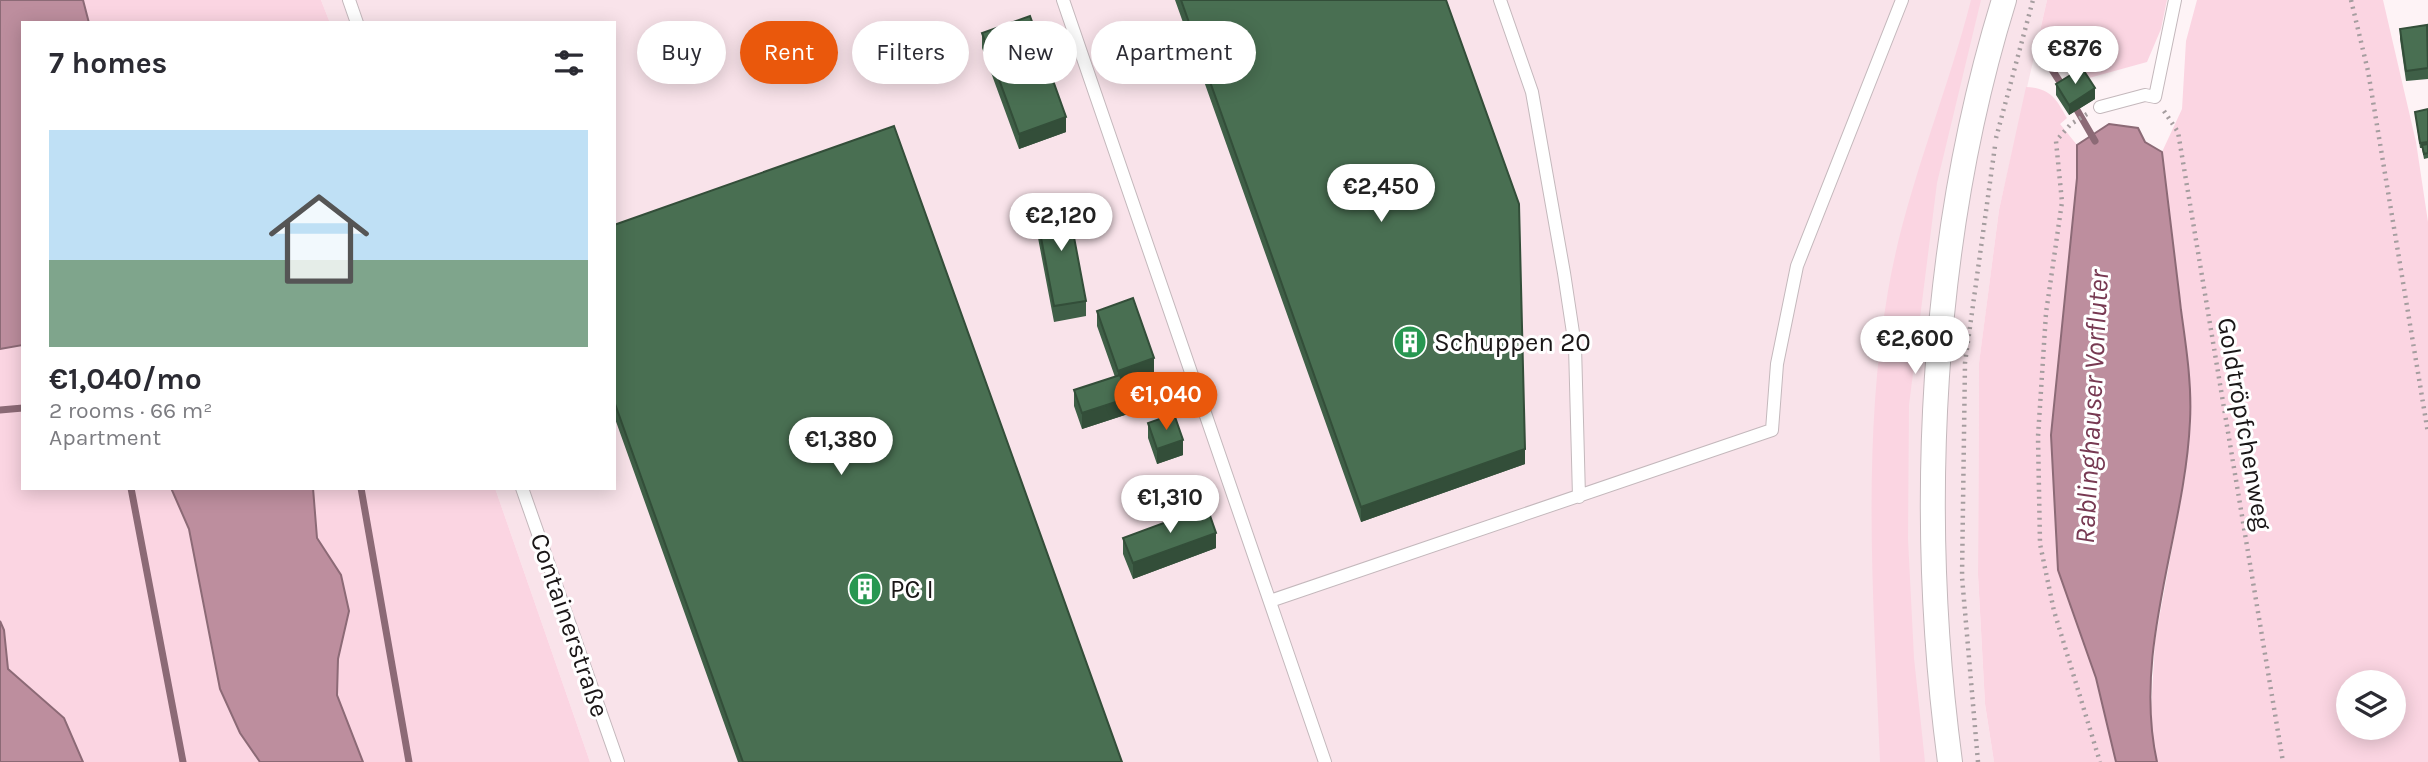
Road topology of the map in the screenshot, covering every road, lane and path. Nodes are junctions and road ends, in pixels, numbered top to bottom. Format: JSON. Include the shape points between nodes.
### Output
{"nodes":[{"id":1,"x":349,"y":0,"type":"edge"},
{"id":2,"x":1063,"y":0,"type":"edge"},
{"id":3,"x":1500,"y":0,"type":"edge"},
{"id":4,"x":1902,"y":0,"type":"edge"},
{"id":5,"x":2004,"y":0,"type":"edge"},
{"id":6,"x":2034,"y":0,"type":"edge"},
{"id":7,"x":2175,"y":0,"type":"edge"},
{"id":8,"x":2351,"y":0,"type":"edge"},
{"id":9,"x":356,"y":21,"type":"edge"},
{"id":10,"x":2155,"y":97,"type":"junction"},
{"id":11,"x":2100,"y":107,"type":"dead end"},
{"id":12,"x":2071,"y":124,"type":"dead end"},
{"id":13,"x":2428,"y":433,"type":"edge"},
{"id":14,"x":523,"y":490,"type":"edge"},
{"id":15,"x":1579,"y":497,"type":"junction"},
{"id":16,"x":1270,"y":601,"type":"junction"},
{"id":17,"x":618,"y":762,"type":"edge"},
{"id":18,"x":1325,"y":762,"type":"edge"},
{"id":19,"x":1950,"y":762,"type":"edge"},
{"id":20,"x":1978,"y":762,"type":"edge"},
{"id":21,"x":2100,"y":762,"type":"edge"},
{"id":22,"x":2283,"y":762,"type":"edge"}],
"edges":[{"from":1,"to":9,"type":"lane"},
{"from":2,"to":16,"type":"lane"},
{"from":3,"to":15,"type":"lane","via":[[1532,92],[1560,246],[1575,346]]},
{"from":4,"to":15,"type":"lane","via":[[1797,266],[1777,363],[1772,430]]},
{"from":5,"to":19,"type":"street","via":[[1957,202],[1939,359],[1932,502],[1934,596]]},
{"from":6,"to":20,"type":"path","via":[[1995,142],[1965,363],[1962,577]]},
{"from":7,"to":10,"type":"lane"},
{"from":8,"to":13,"type":"path","via":[[2368,71]]},
{"from":10,"to":11,"type":"lane","via":[[2145,95]]},
{"from":10,"to":22,"type":"path","name":"Goldtröpfchenweg","via":[[2178,132]]},
{"from":12,"to":21,"type":"path","via":[[2056,141],[2062,202],[2046,313],[2038,437],[2040,544],[2054,611]]},
{"from":14,"to":17,"type":"lane","name":"Containerstraße"},
{"from":15,"to":16,"type":"lane"},
{"from":16,"to":18,"type":"lane"}]}
